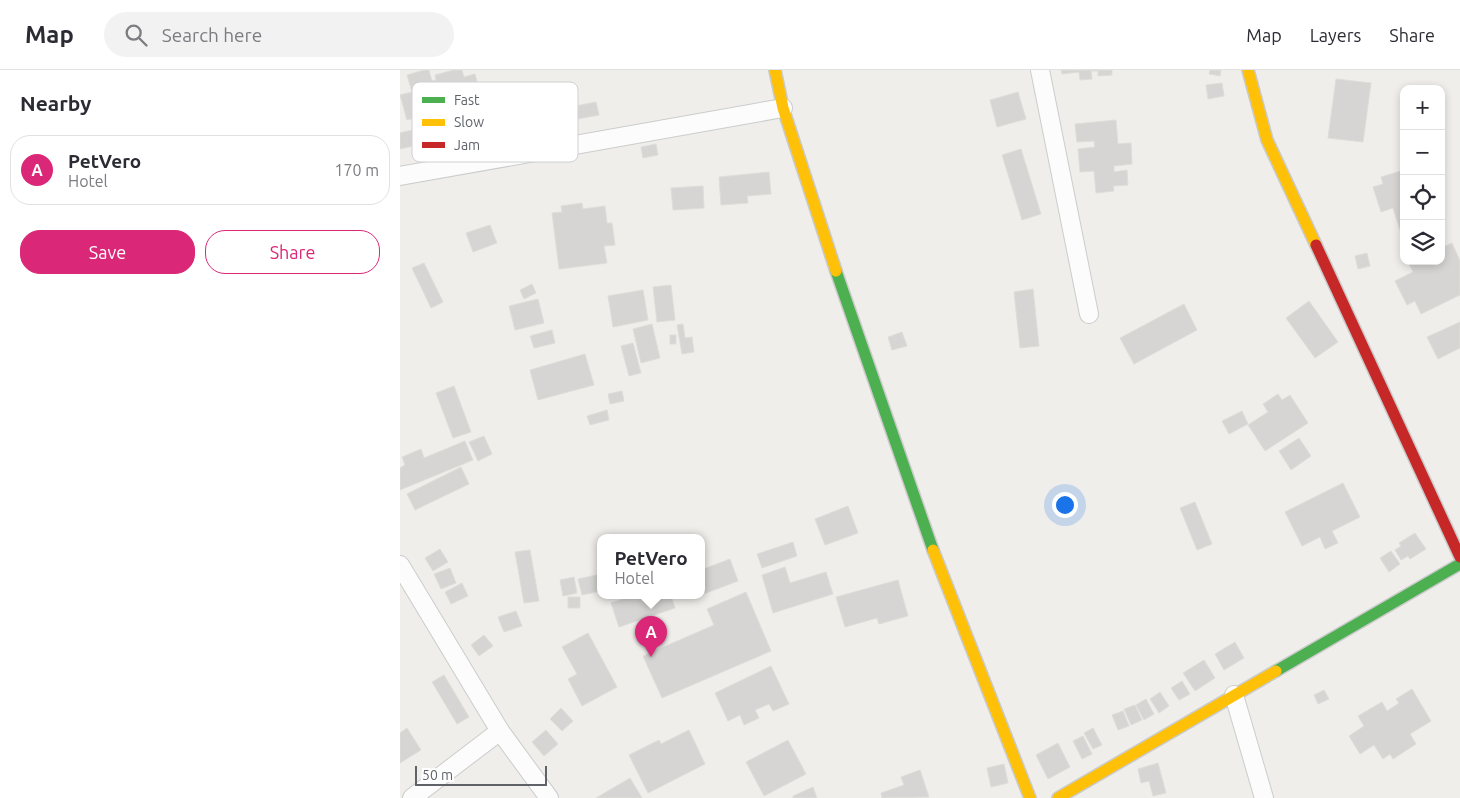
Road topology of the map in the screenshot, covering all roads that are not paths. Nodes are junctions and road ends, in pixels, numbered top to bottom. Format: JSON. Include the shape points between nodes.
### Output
{"nodes":[{"id":1,"x":775,"y":70,"type":"edge"},
{"id":2,"x":1040,"y":70,"type":"edge"},
{"id":3,"x":1248,"y":70,"type":"edge"},
{"id":4,"x":783,"y":108,"type":"junction"},
{"id":5,"x":578,"y":144,"type":"edge"},
{"id":6,"x":479,"y":162,"type":"edge"},
{"id":7,"x":400,"y":176,"type":"edge"},
{"id":8,"x":1089,"y":314,"type":"dead end"},
{"id":9,"x":1460,"y":557,"type":"edge"},
{"id":10,"x":1460,"y":564,"type":"edge"},
{"id":11,"x":400,"y":565,"type":"edge"},
{"id":12,"x":1234,"y":696,"type":"junction"},
{"id":13,"x":500,"y":731,"type":"junction"},
{"id":14,"x":412,"y":798,"type":"edge"},
{"id":15,"x":549,"y":798,"type":"edge"},
{"id":16,"x":1030,"y":798,"type":"edge"},
{"id":17,"x":1058,"y":798,"type":"edge"},
{"id":18,"x":1264,"y":798,"type":"edge"}],
"edges":[{"from":1,"to":4,"type":"street"},
{"from":2,"to":8,"type":"street"},
{"from":3,"to":9,"type":"street","via":[[1267,140]]},
{"from":4,"to":5,"type":"street"},
{"from":4,"to":16,"type":"street","via":[[926,533]]},
{"from":6,"to":7,"type":"street"},
{"from":10,"to":12,"type":"street"},
{"from":11,"to":13,"type":"street"},
{"from":12,"to":17,"type":"street"},
{"from":12,"to":18,"type":"street"},
{"from":13,"to":14,"type":"street"},
{"from":13,"to":15,"type":"street"}]}
